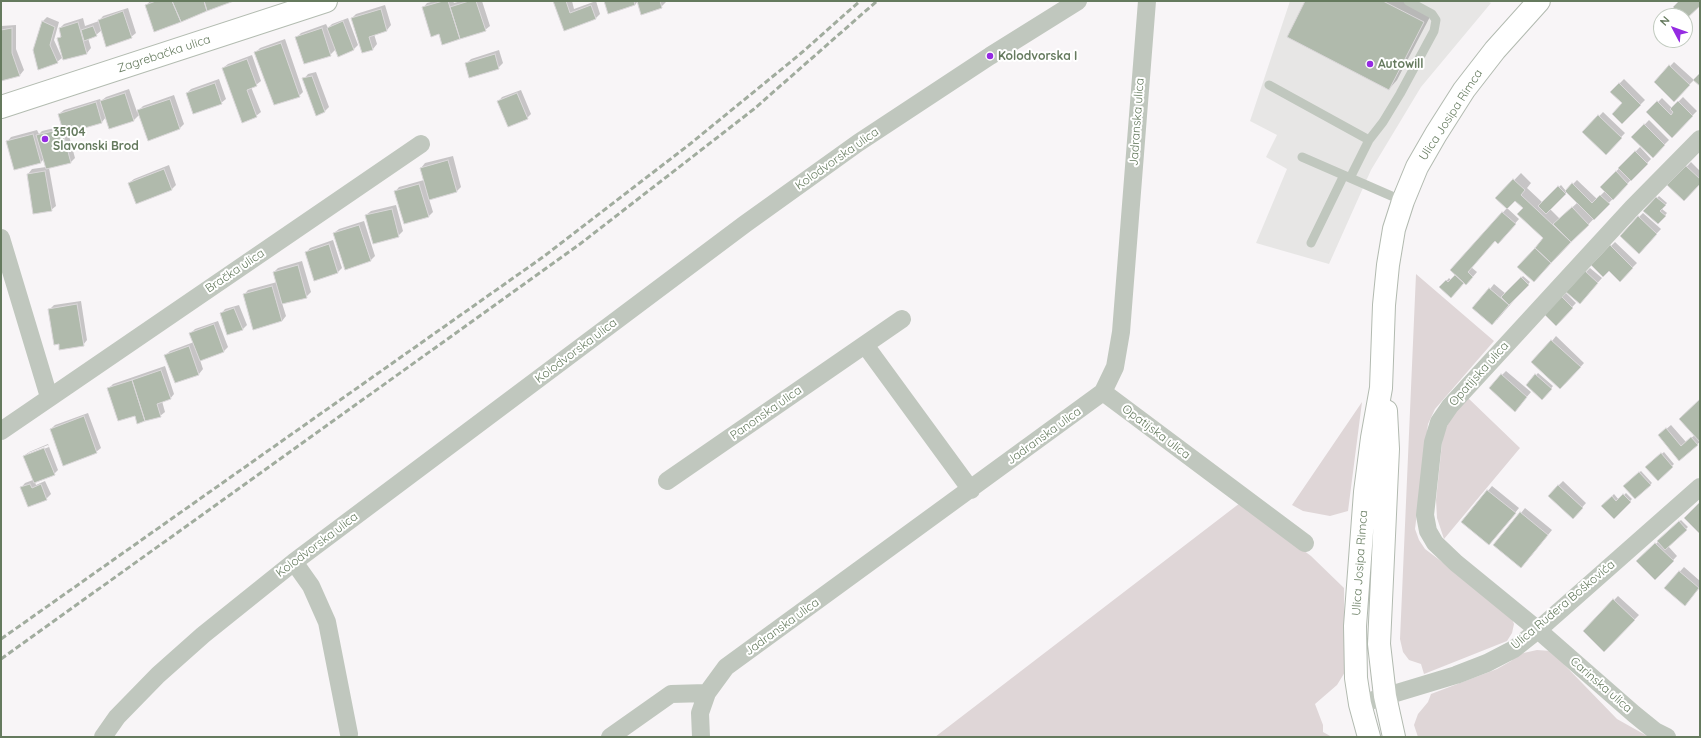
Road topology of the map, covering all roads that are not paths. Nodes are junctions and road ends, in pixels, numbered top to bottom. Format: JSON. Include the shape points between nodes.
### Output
{"nodes":[{"id":1,"x":326,"y":1,"type":"edge"},
{"id":2,"x":1078,"y":1,"type":"edge"},
{"id":3,"x":1147,"y":1,"type":"edge"},
{"id":4,"x":1408,"y":1,"type":"edge"},
{"id":5,"x":1539,"y":1,"type":"edge"},
{"id":6,"x":1269,"y":85,"type":"dead end"},
{"id":7,"x":1,"y":107,"type":"edge"},
{"id":8,"x":1369,"y":140,"type":"junction"},
{"id":9,"x":1700,"y":140,"type":"edge"},
{"id":10,"x":421,"y":144,"type":"dead end"},
{"id":11,"x":1302,"y":157,"type":"dead end"},
{"id":12,"x":1347,"y":177,"type":"junction"},
{"id":13,"x":1403,"y":201,"type":"junction"},
{"id":14,"x":1,"y":238,"type":"edge"},
{"id":15,"x":1312,"y":243,"type":"dead end"},
{"id":16,"x":902,"y":319,"type":"dead end"},
{"id":17,"x":865,"y":345,"type":"junction"},
{"id":18,"x":1381,"y":388,"type":"junction"},
{"id":19,"x":1103,"y":392,"type":"junction"},
{"id":20,"x":49,"y":397,"type":"junction"},
{"id":21,"x":1,"y":430,"type":"edge"},
{"id":22,"x":667,"y":481,"type":"dead end"},
{"id":23,"x":1700,"y":487,"type":"edge"},
{"id":24,"x":971,"y":490,"type":"junction"},
{"id":25,"x":1305,"y":544,"type":"dead end"},
{"id":26,"x":294,"y":562,"type":"junction"},
{"id":27,"x":1538,"y":630,"type":"junction"},
{"id":28,"x":707,"y":693,"type":"junction"},
{"id":29,"x":1385,"y":696,"type":"junction"},
{"id":30,"x":1360,"y":704,"type":"junction"},
{"id":31,"x":349,"y":734,"type":"dead end"},
{"id":32,"x":103,"y":737,"type":"edge"},
{"id":33,"x":610,"y":737,"type":"edge"},
{"id":34,"x":701,"y":737,"type":"edge"},
{"id":35,"x":1369,"y":737,"type":"edge"},
{"id":36,"x":1394,"y":737,"type":"edge"},
{"id":37,"x":1667,"y":737,"type":"edge"}],
"edges":[{"from":1,"to":7,"type":"main road","name":"Zagrebačka ulica"},
{"from":2,"to":26,"type":"street","name":"Kolodvorska ulica","via":[[858,143],[745,224]]},
{"from":3,"to":19,"type":"street","name":"Jadranska ulica","via":[[1121,332],[1115,367]]},
{"from":4,"to":8,"type":"lane","via":[[1432,14],[1436,20],[1434,31],[1400,94]]},
{"from":5,"to":13,"type":"main road","name":"Ulica Josipa Rimca","via":[[1495,50],[1464,90],[1417,167]]},
{"from":6,"to":8,"type":"lane"},
{"from":8,"to":12,"type":"lane"},
{"from":9,"to":27,"type":"street","name":"Opatijska ulica","via":[[1632,208],[1450,406],[1439,422],[1433,442],[1428,484],[1425,516],[1428,531],[1435,543],[1456,563]]},
{"from":10,"to":20,"type":"street","name":"Bračka ulica"},
{"from":11,"to":12,"type":"lane"},
{"from":12,"to":13,"type":"lane"},
{"from":12,"to":15,"type":"lane"},
{"from":13,"to":18,"type":"main road","name":"Ulica Josipa Rimca","via":[[1394,229],[1388,265]]},
{"from":14,"to":20,"type":"street"},
{"from":16,"to":17,"type":"street","name":"Panonska ulica"},
{"from":17,"to":22,"type":"street","name":"Panonska ulica"},
{"from":17,"to":24,"type":"street"},
{"from":18,"to":29,"type":"main road","name":"Ulica Josipa Rimca","via":[[1387,417],[1388,448],[1379,644]]},
{"from":18,"to":30,"type":"main road","name":"Ulica Josipa Rimca","via":[[1365,492],[1358,579],[1355,652]]},
{"from":19,"to":24,"type":"street","name":"Jadranska ulica"},
{"from":19,"to":25,"type":"street","name":"Opatijska ulica"},
{"from":20,"to":21,"type":"street","name":"Bračka ulica"},
{"from":23,"to":27,"type":"street","name":"Ulica Ruđera Boškovića"},
{"from":24,"to":28,"type":"street","name":"Jadranska ulica","via":[[726,667]]},
{"from":26,"to":31,"type":"street","via":[[311,586],[326,622]]},
{"from":26,"to":32,"type":"street","name":"Kolodvorska ulica","via":[[203,635],[158,675],[117,718]]},
{"from":27,"to":29,"type":"street","name":"Ulica Ruđera Boškovića","via":[[1514,649],[1487,663]]},
{"from":27,"to":37,"type":"street","name":"Carinska ulica","via":[[1634,714]]},
{"from":28,"to":33,"type":"street","via":[[671,694]]},
{"from":28,"to":34,"type":"street","name":"Jadranska ulica","via":[[700,713]]},
{"from":29,"to":30,"type":"street","name":"Ulica Ruđera Boškovića"},
{"from":29,"to":36,"type":"main road","name":"Ulica Josipa Rimca"},
{"from":30,"to":35,"type":"main road","name":"Ulica Josipa Rimca"}]}
